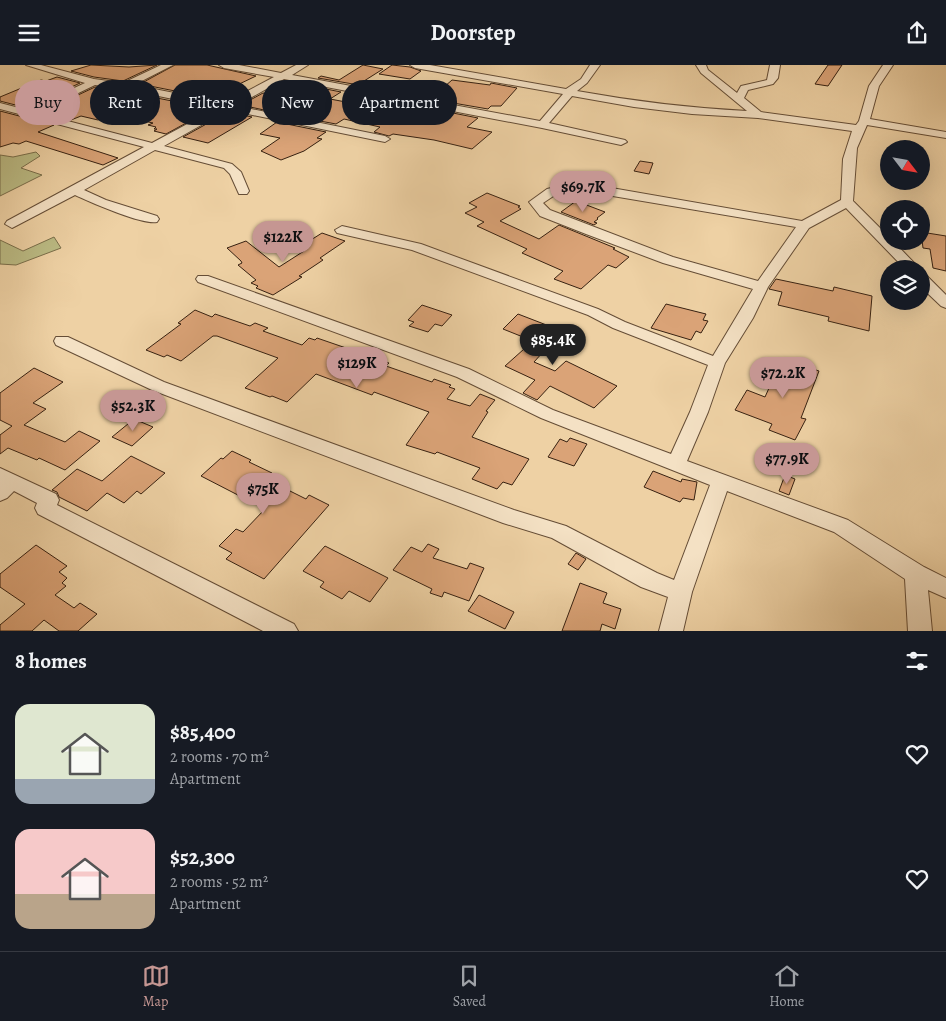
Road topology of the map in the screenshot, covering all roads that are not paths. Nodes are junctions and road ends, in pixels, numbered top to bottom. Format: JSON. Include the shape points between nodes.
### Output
{"nodes":[{"id":1,"x":31,"y":65,"type":"edge"},
{"id":2,"x":168,"y":65,"type":"edge"},
{"id":3,"x":224,"y":65,"type":"edge"},
{"id":4,"x":303,"y":65,"type":"edge"},
{"id":5,"x":415,"y":65,"type":"edge"},
{"id":6,"x":595,"y":65,"type":"edge"},
{"id":7,"x":701,"y":65,"type":"edge"},
{"id":8,"x":775,"y":65,"type":"edge"},
{"id":9,"x":888,"y":65,"type":"edge"},
{"id":10,"x":73,"y":68,"type":"dead end"},
{"id":11,"x":60,"y":73,"type":"junction"},
{"id":12,"x":281,"y":76,"type":"junction"},
{"id":13,"x":137,"y":80,"type":"edge"},
{"id":14,"x":90,"y":81,"type":"edge"},
{"id":15,"x":570,"y":91,"type":"junction"},
{"id":16,"x":252,"y":92,"type":"edge"},
{"id":17,"x":739,"y":98,"type":"junction"},
{"id":18,"x":0,"y":107,"type":"edge"},
{"id":19,"x":15,"y":110,"type":"edge"},
{"id":20,"x":252,"y":114,"type":"edge"},
{"id":21,"x":758,"y":115,"type":"junction"},
{"id":22,"x":72,"y":125,"type":"edge"},
{"id":23,"x":193,"y":125,"type":"edge"},
{"id":24,"x":542,"y":125,"type":"junction"},
{"id":25,"x":860,"y":125,"type":"junction"},
{"id":26,"x":946,"y":135,"type":"edge"},
{"id":27,"x":385,"y":139,"type":"dead end"},
{"id":28,"x":621,"y":142,"type":"dead end"},
{"id":29,"x":155,"y":147,"type":"junction"},
{"id":30,"x":74,"y":191,"type":"junction"},
{"id":31,"x":243,"y":191,"type":"dead end"},
{"id":32,"x":847,"y":201,"type":"junction"},
{"id":33,"x":152,"y":219,"type":"dead end"},
{"id":34,"x":12,"y":224,"type":"dead end"},
{"id":35,"x":804,"y":225,"type":"junction"},
{"id":36,"x":342,"y":230,"type":"dead end"},
{"id":37,"x":903,"y":260,"type":"edge"},
{"id":38,"x":203,"y":279,"type":"dead end"},
{"id":39,"x":761,"y":287,"type":"junction"},
{"id":40,"x":930,"y":287,"type":"edge"},
{"id":41,"x":946,"y":303,"type":"edge"},
{"id":42,"x":62,"y":341,"type":"dead end"},
{"id":43,"x":716,"y":363,"type":"junction"},
{"id":44,"x":676,"y":464,"type":"junction"},
{"id":45,"x":721,"y":481,"type":"junction"},
{"id":46,"x":4,"y":483,"type":"edge"},
{"id":47,"x":916,"y":574,"type":"junction"},
{"id":48,"x":946,"y":588,"type":"edge"},
{"id":49,"x":681,"y":592,"type":"junction"},
{"id":50,"x":286,"y":631,"type":"edge"},
{"id":51,"x":671,"y":631,"type":"edge"},
{"id":52,"x":920,"y":631,"type":"edge"}],
"edges":[{"from":1,"to":11,"type":"street"},
{"from":2,"to":13,"type":"street"},
{"from":3,"to":12,"type":"street"},
{"from":4,"to":12,"type":"street"},
{"from":5,"to":15,"type":"street","via":[[489,73]]},
{"from":6,"to":15,"type":"street","via":[[584,81]]},
{"from":7,"to":17,"type":"street","via":[[704,71]]},
{"from":8,"to":17,"type":"street","via":[[773,79],[744,88]]},
{"from":9,"to":25,"type":"street","via":[[874,86]]},
{"from":10,"to":11,"type":"street"},
{"from":11,"to":14,"type":"street"},
{"from":12,"to":16,"type":"street"},
{"from":12,"to":24,"type":"street"},
{"from":15,"to":21,"type":"street","via":[[634,104]]},
{"from":15,"to":24,"type":"street"},
{"from":17,"to":21,"type":"street"},
{"from":18,"to":19,"type":"street"},
{"from":20,"to":27,"type":"street"},
{"from":21,"to":25,"type":"street"},
{"from":22,"to":29,"type":"street"},
{"from":23,"to":29,"type":"street"},
{"from":24,"to":28,"type":"street"},
{"from":25,"to":26,"type":"street"},
{"from":25,"to":32,"type":"street","via":[[846,168]]},
{"from":29,"to":30,"type":"street"},
{"from":29,"to":31,"type":"street","via":[[228,166],[236,172]]},
{"from":30,"to":33,"type":"street"},
{"from":30,"to":34,"type":"street"},
{"from":32,"to":35,"type":"street"},
{"from":32,"to":37,"type":"street"},
{"from":35,"to":39,"type":"street"},
{"from":35,"to":39,"type":"street","via":[[577,186],[551,192],[535,202],[545,213],[668,260]]},
{"from":36,"to":43,"type":"street","via":[[416,247],[593,312]]},
{"from":38,"to":44,"type":"street","via":[[463,373],[546,414]]},
{"from":39,"to":43,"type":"street"},
{"from":40,"to":41,"type":"street"},
{"from":42,"to":49,"type":"street","via":[[158,386],[510,517],[559,532],[649,580]]},
{"from":43,"to":44,"type":"street"},
{"from":44,"to":45,"type":"street"},
{"from":45,"to":47,"type":"street","via":[[841,526]]},
{"from":45,"to":49,"type":"street"},
{"from":46,"to":50,"type":"street","via":[[49,500],[45,508]]},
{"from":47,"to":48,"type":"street"},
{"from":47,"to":52,"type":"street"},
{"from":49,"to":51,"type":"street"}]}
